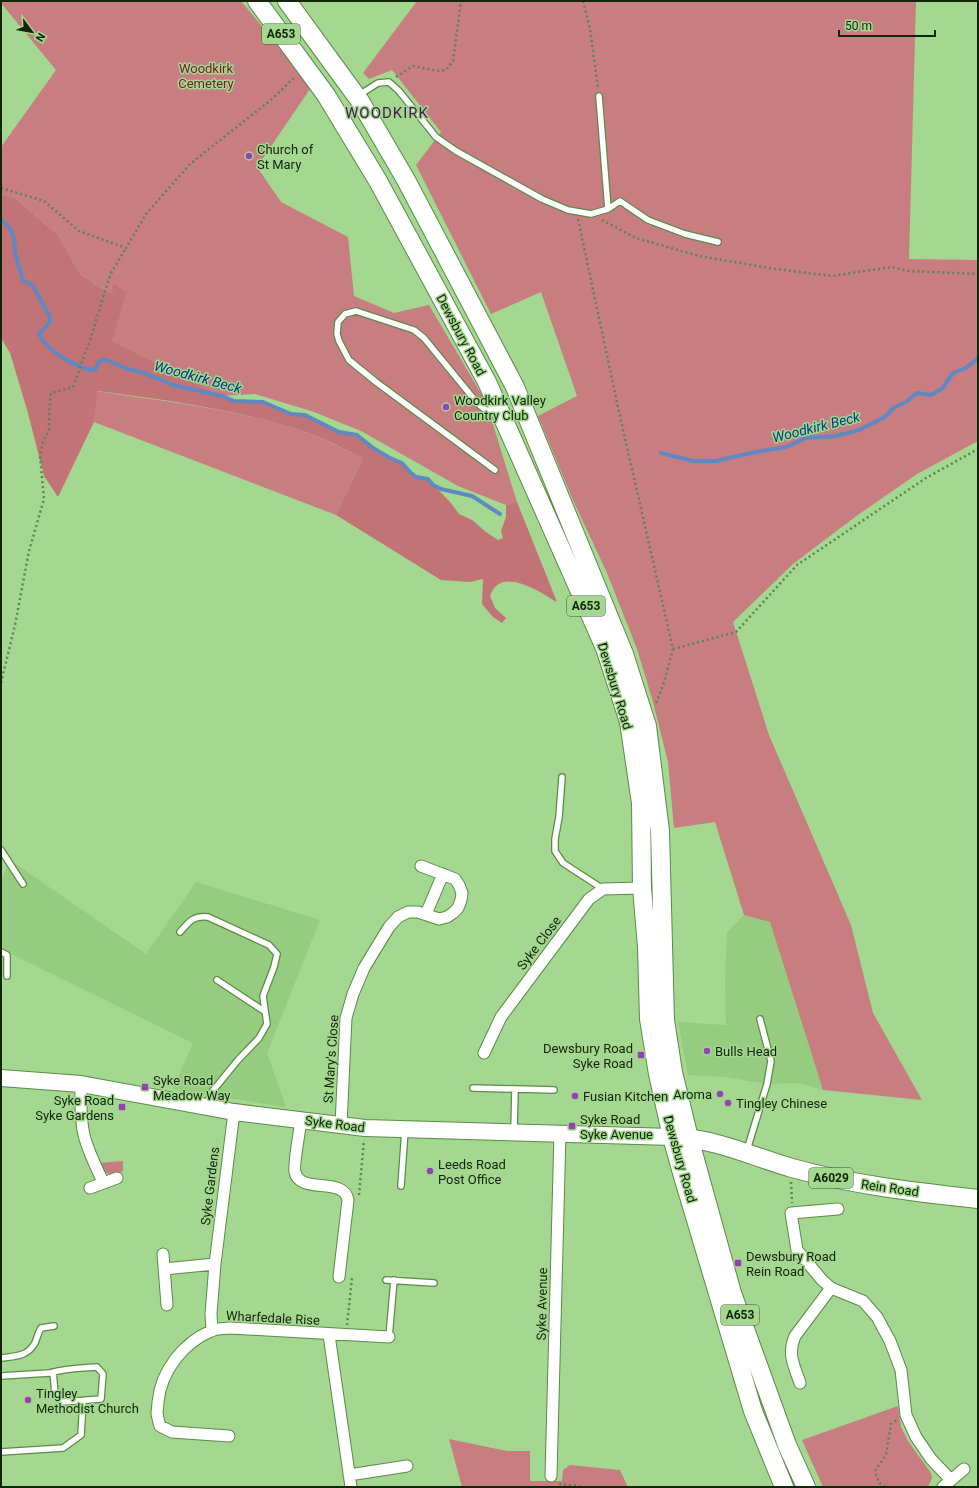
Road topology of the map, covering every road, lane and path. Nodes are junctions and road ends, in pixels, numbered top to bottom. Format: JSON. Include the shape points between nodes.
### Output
{"nodes":[{"id":1,"x":257,"y":1,"type":"edge"},
{"id":2,"x":286,"y":1,"type":"edge"},
{"id":3,"x":461,"y":1,"type":"edge"},
{"id":4,"x":583,"y":1,"type":"edge"},
{"id":5,"x":300,"y":72,"type":"dead end"},
{"id":6,"x":388,"y":82,"type":"junction"},
{"id":7,"x":599,"y":96,"type":"joint"},
{"id":8,"x":358,"y":99,"type":"junction"},
{"id":9,"x":343,"y":122,"type":"junction"},
{"id":10,"x":1,"y":188,"type":"edge"},
{"id":11,"x":608,"y":209,"type":"junction"},
{"id":12,"x":577,"y":212,"type":"junction"},
{"id":13,"x":591,"y":214,"type":"junction"},
{"id":14,"x":718,"y":242,"type":"dead end"},
{"id":15,"x":126,"y":248,"type":"junction"},
{"id":16,"x":978,"y":274,"type":"edge"},
{"id":17,"x":499,"y":411,"type":"junction"},
{"id":18,"x":978,"y":449,"type":"edge"},
{"id":19,"x":495,"y":470,"type":"dead end"},
{"id":20,"x":673,"y":649,"type":"junction"},
{"id":21,"x":1,"y":683,"type":"edge"},
{"id":22,"x":656,"y":704,"type":"dead end"},
{"id":23,"x":562,"y":777,"type":"dead end"},
{"id":24,"x":1,"y":850,"type":"edge"},
{"id":25,"x":421,"y":866,"type":"dead end"},
{"id":26,"x":442,"y":874,"type":"junction"},
{"id":27,"x":23,"y":884,"type":"dead end"},
{"id":28,"x":642,"y":888,"type":"junction"},
{"id":29,"x":603,"y":889,"type":"junction"},
{"id":30,"x":426,"y":914,"type":"junction"},
{"id":31,"x":180,"y":932,"type":"dead end"},
{"id":32,"x":1,"y":952,"type":"edge"},
{"id":33,"x":7,"y":976,"type":"dead end"},
{"id":34,"x":217,"y":980,"type":"dead end"},
{"id":35,"x":264,"y":1011,"type":"junction"},
{"id":36,"x":760,"y":1019,"type":"dead end"},
{"id":37,"x":484,"y":1053,"type":"dead end"},
{"id":38,"x":1,"y":1078,"type":"edge"},
{"id":39,"x":81,"y":1084,"type":"junction"},
{"id":40,"x":473,"y":1088,"type":"dead end"},
{"id":41,"x":515,"y":1089,"type":"junction"},
{"id":42,"x":554,"y":1090,"type":"dead end"},
{"id":43,"x":206,"y":1107,"type":"junction"},
{"id":44,"x":234,"y":1112,"type":"junction"},
{"id":45,"x":301,"y":1120,"type":"junction"},
{"id":46,"x":341,"y":1125,"type":"junction"},
{"id":47,"x":405,"y":1129,"type":"junction"},
{"id":48,"x":514,"y":1132,"type":"junction"},
{"id":49,"x":560,"y":1133,"type":"junction"},
{"id":50,"x":681,"y":1137,"type":"junction"},
{"id":51,"x":747,"y":1152,"type":"junction"},
{"id":52,"x":791,"y":1168,"type":"junction"},
{"id":53,"x":116,"y":1178,"type":"dead end"},
{"id":54,"x":103,"y":1182,"type":"junction"},
{"id":55,"x":401,"y":1186,"type":"dead end"},
{"id":56,"x":90,"y":1188,"type":"dead end"},
{"id":57,"x":978,"y":1199,"type":"edge"},
{"id":58,"x":838,"y":1209,"type":"dead end"},
{"id":59,"x":791,"y":1213,"type":"junction"},
{"id":60,"x":163,"y":1254,"type":"dead end"},
{"id":61,"x":215,"y":1264,"type":"junction"},
{"id":62,"x":164,"y":1269,"type":"junction"},
{"id":63,"x":338,"y":1278,"type":"dead end"},
{"id":64,"x":386,"y":1280,"type":"dead end"},
{"id":65,"x":394,"y":1280,"type":"junction"},
{"id":66,"x":434,"y":1283,"type":"dead end"},
{"id":67,"x":831,"y":1288,"type":"junction"},
{"id":68,"x":168,"y":1305,"type":"dead end"},
{"id":69,"x":54,"y":1326,"type":"dead end"},
{"id":70,"x":212,"y":1330,"type":"junction"},
{"id":71,"x":329,"y":1334,"type":"junction"},
{"id":72,"x":389,"y":1337,"type":"joint"},
{"id":73,"x":1,"y":1358,"type":"edge"},
{"id":74,"x":53,"y":1372,"type":"junction"},
{"id":75,"x":1,"y":1376,"type":"edge"},
{"id":76,"x":800,"y":1383,"type":"dead end"},
{"id":77,"x":83,"y":1401,"type":"junction"},
{"id":78,"x":891,"y":1424,"type":"dead end"},
{"id":79,"x":229,"y":1436,"type":"dead end"},
{"id":80,"x":1,"y":1452,"type":"edge"},
{"id":81,"x":408,"y":1466,"type":"dead end"},
{"id":82,"x":964,"y":1469,"type":"dead end"},
{"id":83,"x":349,"y":1475,"type":"junction"},
{"id":84,"x":552,"y":1476,"type":"joint"},
{"id":85,"x":947,"y":1483,"type":"edge"},
{"id":86,"x":350,"y":1487,"type":"edge"},
{"id":87,"x":580,"y":1487,"type":"edge"},
{"id":88,"x":784,"y":1487,"type":"edge"},
{"id":89,"x":806,"y":1487,"type":"edge"},
{"id":90,"x":885,"y":1487,"type":"edge"}],
"edges":[{"from":1,"to":9,"type":"main road","name":"Dewsbury Road","number":"A653"},
{"from":2,"to":8,"type":"main road","name":"Dewsbury Road","number":"A653"},
{"from":3,"to":6,"type":"path","via":[[453,61],[446,70],[413,66]]},
{"from":4,"to":7,"type":"path","via":[[590,29]]},
{"from":5,"to":15,"type":"path","via":[[272,99],[190,164],[146,214]]},
{"from":6,"to":8,"type":"lane","via":[[378,83]]},
{"from":6,"to":12,"type":"lane","via":[[436,137],[456,151],[542,198]]},
{"from":7,"to":11,"type":"lane"},
{"from":8,"to":9,"type":"main road"},
{"from":8,"to":50,"type":"main road","name":"Dewsbury Road","number":"A653","via":[[406,180],[514,387],[624,654],[647,726],[660,831],[666,1020]]},
{"from":9,"to":17,"type":"main road","name":"Dewsbury Road","number":"A653","via":[[378,181],[487,382]]},
{"from":10,"to":15,"type":"path","via":[[44,200],[79,231]]},
{"from":11,"to":13,"type":"lane"},
{"from":11,"to":14,"type":"lane","via":[[620,201],[648,220],[685,234]]},
{"from":12,"to":13,"type":"lane"},
{"from":12,"to":20,"type":"path"},
{"from":13,"to":16,"type":"path","via":[[636,238],[706,257],[769,268],[832,276],[891,268]]},
{"from":15,"to":21,"type":"path","via":[[104,291],[73,387],[51,393],[49,431],[43,441],[40,456],[44,499],[29,551]]},
{"from":17,"to":19,"type":"lane","via":[[485,410],[424,338],[414,330],[356,311],[346,314],[338,322],[339,341],[350,360]]},
{"from":17,"to":28,"type":"main road","name":"Dewsbury Road","number":"A653","via":[[605,648],[629,722],[641,803]]},
{"from":18,"to":20,"type":"path","via":[[926,478],[797,565],[736,632]]},
{"from":20,"to":22,"type":"path"},
{"from":23,"to":29,"type":"lane","via":[[555,851],[563,863]]},
{"from":24,"to":27,"type":"lane"},
{"from":25,"to":26,"type":"street","name":"St Mary's Close"},
{"from":26,"to":30,"type":"street"},
{"from":26,"to":30,"type":"street","name":"St Mary's Close","via":[[455,879],[459,886],[462,893],[458,908],[447,917],[439,919]]},
{"from":28,"to":29,"type":"street"},
{"from":28,"to":50,"type":"main road","name":"Dewsbury Road","number":"A653","via":[[649,1019],[658,1074]]},
{"from":29,"to":37,"type":"street","name":"Syke Close","via":[[589,899],[500,1017]]},
{"from":30,"to":46,"type":"street","name":"St Mary's Close","via":[[408,912],[398,917],[364,968],[353,994],[346,1018]]},
{"from":31,"to":35,"type":"lane","via":[[191,920],[199,916],[208,917],[269,945],[277,954],[263,996]]},
{"from":32,"to":33,"type":"lane","via":[[7,955]]},
{"from":34,"to":35,"type":"lane"},
{"from":35,"to":43,"type":"lane","via":[[267,1024],[259,1038],[211,1092]]},
{"from":36,"to":51,"type":"lane","via":[[771,1061]]},
{"from":38,"to":39,"type":"street","name":"Syke Road"},
{"from":39,"to":43,"type":"street","name":"Syke Road"},
{"from":39,"to":54,"type":"street","via":[[84,1134]]},
{"from":40,"to":41,"type":"lane"},
{"from":41,"to":42,"type":"lane"},
{"from":41,"to":48,"type":"lane"},
{"from":43,"to":44,"type":"street","name":"Syke Road"},
{"from":44,"to":45,"type":"street","name":"Syke Road"},
{"from":44,"to":61,"type":"street","name":"Syke Gardens"},
{"from":45,"to":46,"type":"street","name":"Syke Road"},
{"from":45,"to":63,"type":"street","via":[[295,1168],[297,1176],[303,1182],[341,1189],[348,1200]]},
{"from":46,"to":47,"type":"street","name":"Syke Road"},
{"from":47,"to":48,"type":"street","name":"Syke Road"},
{"from":47,"to":55,"type":"lane"},
{"from":48,"to":49,"type":"street","name":"Syke Road"},
{"from":49,"to":50,"type":"street","name":"Syke Road"},
{"from":49,"to":84,"type":"street","name":"Syke Avenue"},
{"from":50,"to":51,"type":"main road","name":"Rein Road","number":"A6029"},
{"from":50,"to":88,"type":"main road","name":"Dewsbury Road","number":"A653","via":[[753,1411]]},
{"from":50,"to":89,"type":"main road","name":"Dewsbury Road","number":"A653","via":[[732,1293],[787,1445]]},
{"from":51,"to":52,"type":"main road","name":"Rein Road","number":"A6029"},
{"from":52,"to":57,"type":"main road","name":"Rein Road","number":"A6029","via":[[849,1182]]},
{"from":52,"to":59,"type":"path"},
{"from":53,"to":54,"type":"street"},
{"from":54,"to":56,"type":"street"},
{"from":58,"to":59,"type":"street"},
{"from":59,"to":67,"type":"street","via":[[797,1250]]},
{"from":60,"to":62,"type":"street"},
{"from":61,"to":62,"type":"street"},
{"from":61,"to":70,"type":"street","name":"Syke Gardens"},
{"from":62,"to":68,"type":"street"},
{"from":64,"to":65,"type":"lane"},
{"from":65,"to":66,"type":"lane"},
{"from":65,"to":72,"type":"lane"},
{"from":67,"to":76,"type":"street","via":[[794,1336],[791,1345],[791,1355]]},
{"from":67,"to":85,"type":"street","via":[[863,1301],[877,1317],[902,1370],[906,1415],[916,1437]]},
{"from":69,"to":73,"type":"lane","via":[[41,1328],[35,1343],[26,1354]]},
{"from":70,"to":71,"type":"street","name":"Wharfedale Rise","via":[[230,1328]]},
{"from":70,"to":79,"type":"street","name":"Wharfedale Rise","via":[[188,1346],[166,1372],[159,1392],[157,1414],[160,1426],[172,1432]]},
{"from":71,"to":72,"type":"street","name":"Wharfedale Rise"},
{"from":71,"to":83,"type":"street","name":"Wharfedale Rise"},
{"from":74,"to":75,"type":"lane"},
{"from":74,"to":77,"type":"lane","via":[[55,1393],[62,1402]]},
{"from":74,"to":77,"type":"lane","via":[[97,1367],[103,1374],[101,1399]]},
{"from":77,"to":80,"type":"lane","via":[[81,1436],[63,1448]]},
{"from":78,"to":90,"type":"path","via":[[886,1456],[875,1471],[879,1483]]},
{"from":81,"to":83,"type":"street"},
{"from":82,"to":85,"type":"street"},
{"from":83,"to":86,"type":"street","name":"Wharfedale Rise"},
{"from":84,"to":87,"type":"path","via":[[550,1483]]}]}
